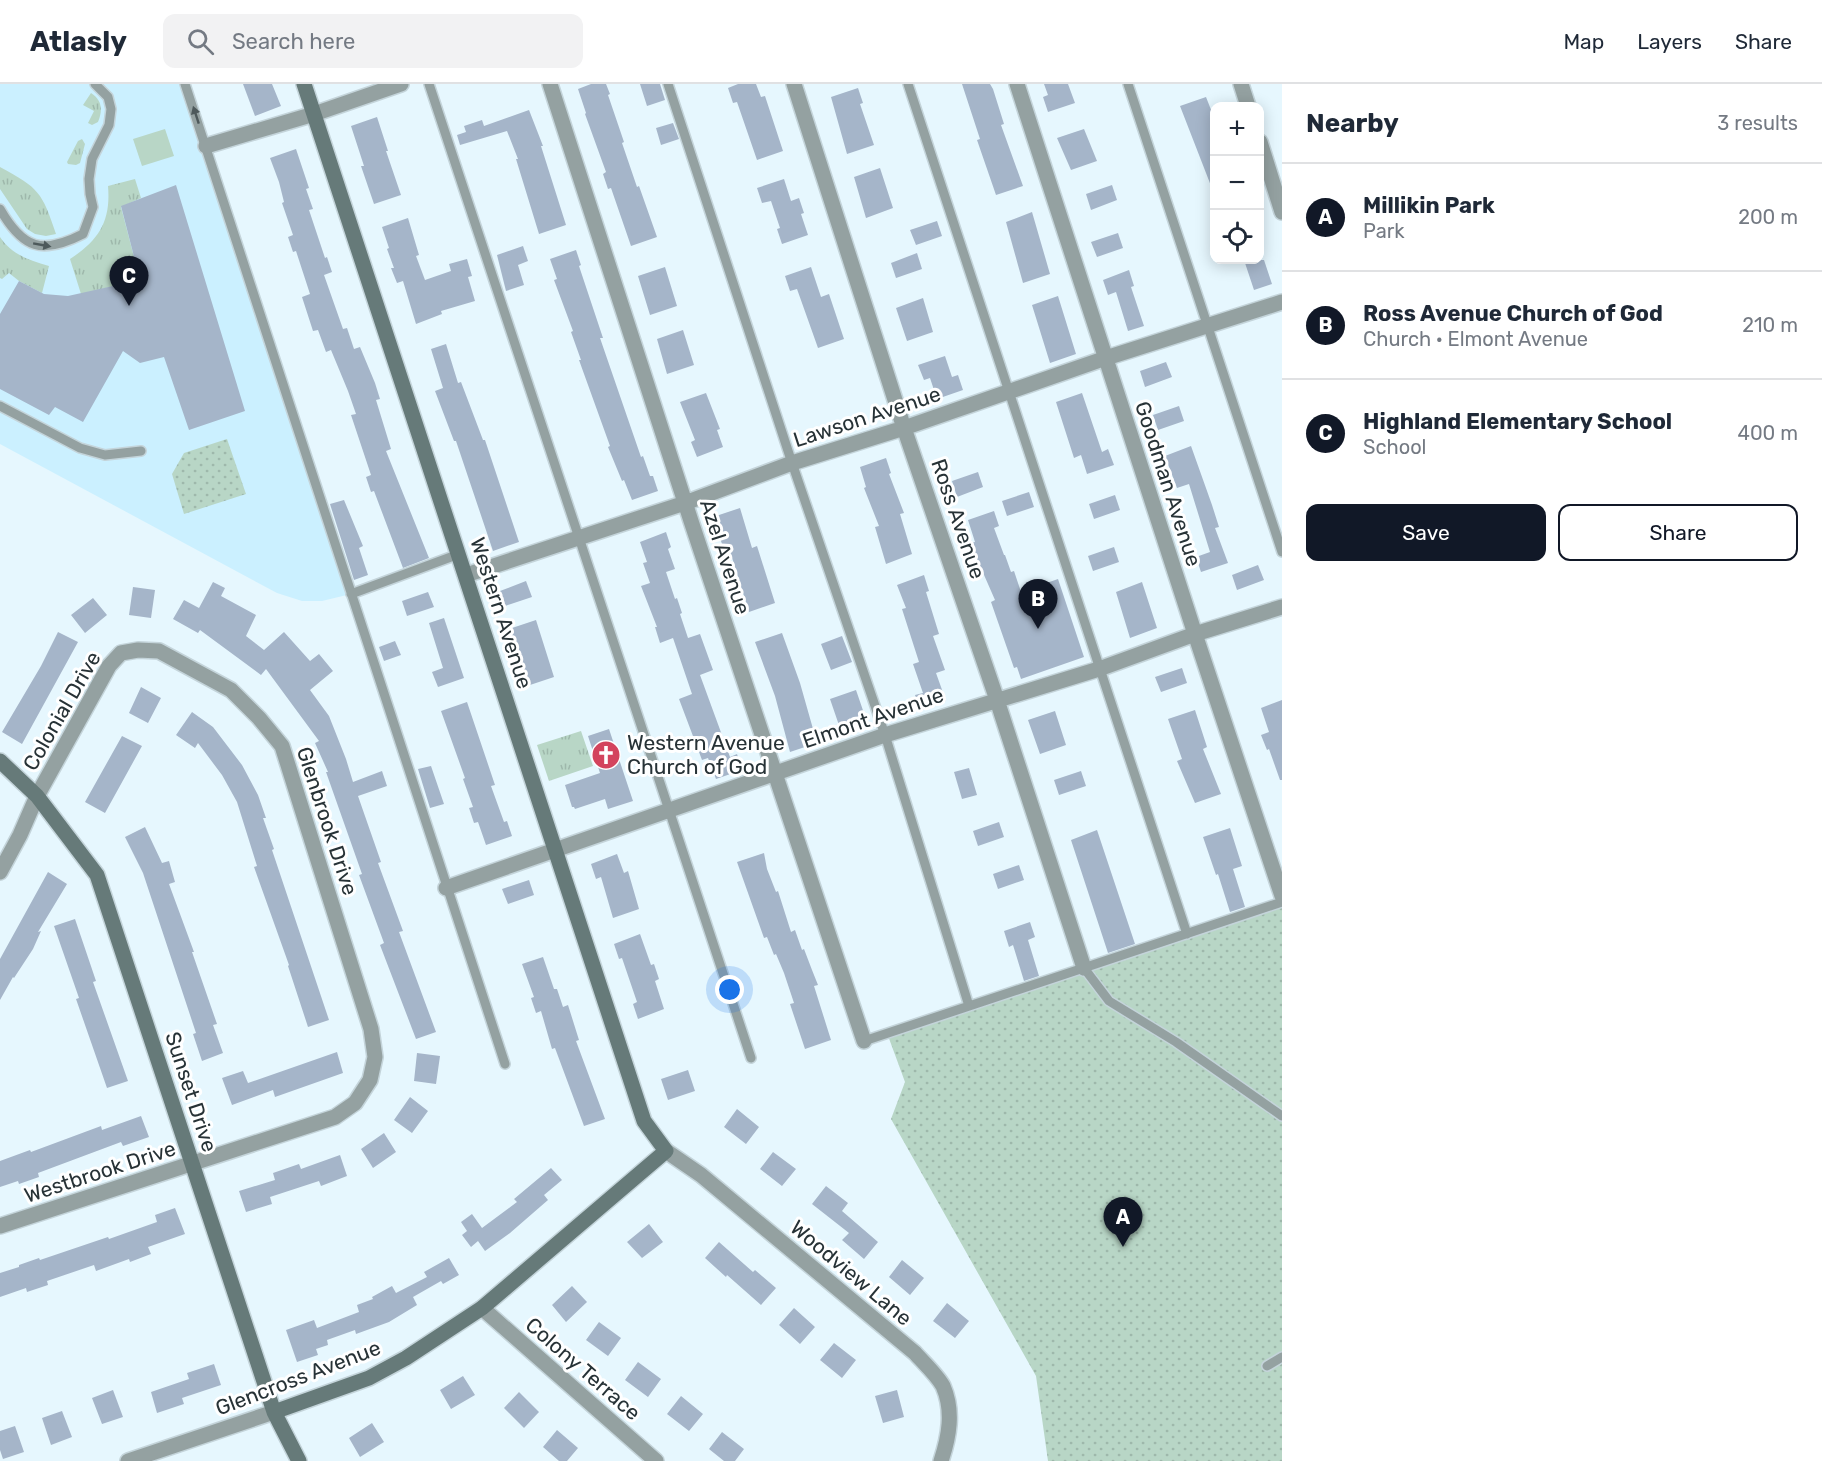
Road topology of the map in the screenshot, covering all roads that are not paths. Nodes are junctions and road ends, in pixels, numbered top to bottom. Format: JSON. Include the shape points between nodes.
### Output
{"nodes":[{"id":1,"x":95,"y":84,"type":"edge"},
{"id":2,"x":185,"y":84,"type":"edge"},
{"id":3,"x":304,"y":84,"type":"edge"},
{"id":4,"x":401,"y":84,"type":"edge"},
{"id":5,"x":429,"y":84,"type":"edge"},
{"id":6,"x":550,"y":84,"type":"edge"},
{"id":7,"x":668,"y":84,"type":"edge"},
{"id":8,"x":794,"y":84,"type":"edge"},
{"id":9,"x":908,"y":84,"type":"edge"},
{"id":10,"x":1017,"y":84,"type":"edge"},
{"id":11,"x":1128,"y":84,"type":"edge"},
{"id":12,"x":1241,"y":84,"type":"edge"},
{"id":13,"x":1247,"y":102,"type":"edge"},
{"id":14,"x":314,"y":114,"type":"junction"},
{"id":15,"x":206,"y":146,"type":"junction"},
{"id":16,"x":1264,"y":155,"type":"edge"},
{"id":17,"x":0,"y":209,"type":"edge"},
{"id":18,"x":1282,"y":212,"type":"edge"},
{"id":19,"x":1282,"y":302,"type":"edge"},
{"id":20,"x":1207,"y":326,"type":"junction"},
{"id":21,"x":1106,"y":358,"type":"junction"},
{"id":22,"x":1009,"y":391,"type":"junction"},
{"id":23,"x":0,"y":406,"type":"edge"},
{"id":24,"x":904,"y":428,"type":"junction"},
{"id":25,"x":141,"y":451,"type":"dead end"},
{"id":26,"x":792,"y":464,"type":"junction"},
{"id":27,"x":685,"y":503,"type":"junction"},
{"id":28,"x":578,"y":537,"type":"junction"},
{"id":29,"x":1282,"y":552,"type":"edge"},
{"id":30,"x":459,"y":554,"type":"junction"},
{"id":31,"x":466,"y":575,"type":"junction"},
{"id":32,"x":351,"y":594,"type":"junction"},
{"id":33,"x":1282,"y":607,"type":"edge"},
{"id":34,"x":1195,"y":634,"type":"junction"},
{"id":35,"x":138,"y":650,"type":"joint"},
{"id":36,"x":1099,"y":669,"type":"junction"},
{"id":37,"x":997,"y":699,"type":"junction"},
{"id":38,"x":885,"y":735,"type":"junction"},
{"id":39,"x":0,"y":761,"type":"edge"},
{"id":40,"x":774,"y":775,"type":"junction"},
{"id":41,"x":37,"y":796,"type":"junction"},
{"id":42,"x":670,"y":810,"type":"junction"},
{"id":43,"x":556,"y":849,"type":"junction"},
{"id":44,"x":0,"y":872,"type":"edge"},
{"id":45,"x":446,"y":888,"type":"junction"},
{"id":46,"x":1282,"y":896,"type":"edge"},
{"id":47,"x":1282,"y":902,"type":"edge"},
{"id":48,"x":1186,"y":934,"type":"junction"},
{"id":49,"x":1084,"y":968,"type":"junction"},
{"id":50,"x":969,"y":1006,"type":"junction"},
{"id":51,"x":864,"y":1041,"type":"joint"},
{"id":52,"x":751,"y":1058,"type":"dead end"},
{"id":53,"x":505,"y":1064,"type":"dead end"},
{"id":54,"x":370,"y":1080,"type":"joint"},
{"id":55,"x":1282,"y":1116,"type":"edge"},
{"id":56,"x":666,"y":1151,"type":"junction"},
{"id":57,"x":194,"y":1164,"type":"junction"},
{"id":58,"x":0,"y":1226,"type":"edge"},
{"id":59,"x":482,"y":1308,"type":"junction"},
{"id":60,"x":1282,"y":1357,"type":"edge"},
{"id":61,"x":1267,"y":1366,"type":"dead end"},
{"id":62,"x":273,"y":1412,"type":"junction"},
{"id":63,"x":128,"y":1461,"type":"edge"},
{"id":64,"x":299,"y":1461,"type":"edge"},
{"id":65,"x":656,"y":1461,"type":"edge"},
{"id":66,"x":941,"y":1461,"type":"edge"}],
"edges":[{"from":17,"to":1,"type":"lane","one_way":true,"via":[[20,237],[35,244],[50,247],[83,234],[93,207],[89,186],[92,159],[109,125],[111,109],[108,97]]},
{"from":15,"to":2,"type":"lane","one_way":true},
{"from":3,"to":14,"type":"street","name":"Western Avenue"},
{"from":4,"to":14,"type":"street"},
{"from":5,"to":28,"type":"lane"},
{"from":6,"to":27,"type":"street","name":"Azel Avenue"},
{"from":7,"to":26,"type":"lane"},
{"from":8,"to":24,"type":"street","name":"Ross Avenue"},
{"from":9,"to":22,"type":"lane"},
{"from":10,"to":21,"type":"street","name":"Goodman Avenue"},
{"from":11,"to":20,"type":"lane"},
{"from":12,"to":13,"type":"street"},
{"from":14,"to":15,"type":"street"},
{"from":14,"to":30,"type":"street","name":"Western Avenue"},
{"from":15,"to":32,"type":"lane"},
{"from":16,"to":18,"type":"street"},
{"from":19,"to":20,"type":"street","name":"Lawson Avenue"},
{"from":20,"to":21,"type":"street","name":"Lawson Avenue"},
{"from":20,"to":29,"type":"lane"},
{"from":21,"to":22,"type":"street","name":"Lawson Avenue"},
{"from":21,"to":34,"type":"street","name":"Goodman Avenue"},
{"from":22,"to":24,"type":"street","name":"Lawson Avenue"},
{"from":22,"to":36,"type":"lane"},
{"from":23,"to":25,"type":"lane","via":[[80,448],[105,455]]},
{"from":24,"to":26,"type":"street","name":"Lawson Avenue"},
{"from":24,"to":37,"type":"street","name":"Ross Avenue"},
{"from":26,"to":27,"type":"street","name":"Lawson Avenue"},
{"from":26,"to":38,"type":"lane"},
{"from":27,"to":28,"type":"street","name":"Lawson Avenue"},
{"from":27,"to":40,"type":"street","name":"Azel Avenue"},
{"from":28,"to":31,"type":"street","name":"Lawson Avenue"},
{"from":28,"to":42,"type":"lane"},
{"from":30,"to":31,"type":"street","name":"Western Avenue"},
{"from":30,"to":32,"type":"lane"},
{"from":31,"to":43,"type":"street","name":"Western Avenue"},
{"from":32,"to":45,"type":"lane"},
{"from":33,"to":34,"type":"street","name":"Elmont Avenue"},
{"from":34,"to":36,"type":"street","name":"Elmont Avenue"},
{"from":34,"to":46,"type":"street","name":"Goodman Avenue"},
{"from":35,"to":41,"type":"street","name":"Colonial Drive","via":[[121,653],[109,666]]},
{"from":35,"to":54,"type":"street","name":"Glenbrook Drive","via":[[159,651],[231,690],[282,746],[371,1029],[375,1057]]},
{"from":36,"to":37,"type":"street","name":"Elmont Avenue"},
{"from":36,"to":48,"type":"lane"},
{"from":37,"to":38,"type":"street","name":"Elmont Avenue"},
{"from":37,"to":49,"type":"street","name":"Ross Avenue"},
{"from":38,"to":40,"type":"street","name":"Elmont Avenue"},
{"from":38,"to":50,"type":"lane"},
{"from":39,"to":41,"type":"street","name":"Sunset Drive"},
{"from":40,"to":42,"type":"street","name":"Elmont Avenue"},
{"from":40,"to":51,"type":"street","name":"Azel Avenue"},
{"from":41,"to":44,"type":"street","name":"Colonial Drive"},
{"from":41,"to":57,"type":"street","name":"Sunset Drive","via":[[97,875]]},
{"from":42,"to":43,"type":"street","name":"Elmont Avenue"},
{"from":42,"to":52,"type":"lane"},
{"from":43,"to":45,"type":"street","name":"Elmont Avenue"},
{"from":43,"to":56,"type":"street","name":"Western Avenue","via":[[644,1121]]},
{"from":45,"to":53,"type":"lane"},
{"from":47,"to":48,"type":"lane"},
{"from":48,"to":49,"type":"lane"},
{"from":49,"to":50,"type":"lane"},
{"from":49,"to":55,"type":"lane","via":[[1109,1001]]},
{"from":50,"to":51,"type":"lane"},
{"from":54,"to":57,"type":"street","name":"Westbrook Drive","via":[[355,1103],[335,1117]]},
{"from":56,"to":59,"type":"street","name":"Glencross Avenue"},
{"from":56,"to":66,"type":"street","name":"Woodview Lane","via":[[701,1175],[915,1353],[942,1385],[948,1405],[949,1436]]},
{"from":57,"to":58,"type":"street","name":"Westbrook Drive"},
{"from":57,"to":62,"type":"street","name":"Sunset Drive"},
{"from":59,"to":62,"type":"street","name":"Glencross Avenue","via":[[369,1378]]},
{"from":59,"to":65,"type":"street","name":"Colony Terrace"},
{"from":60,"to":61,"type":"lane"},
{"from":62,"to":63,"type":"street","name":"Glencross Avenue"},
{"from":62,"to":64,"type":"street","name":"Sunset Drive"}]}
